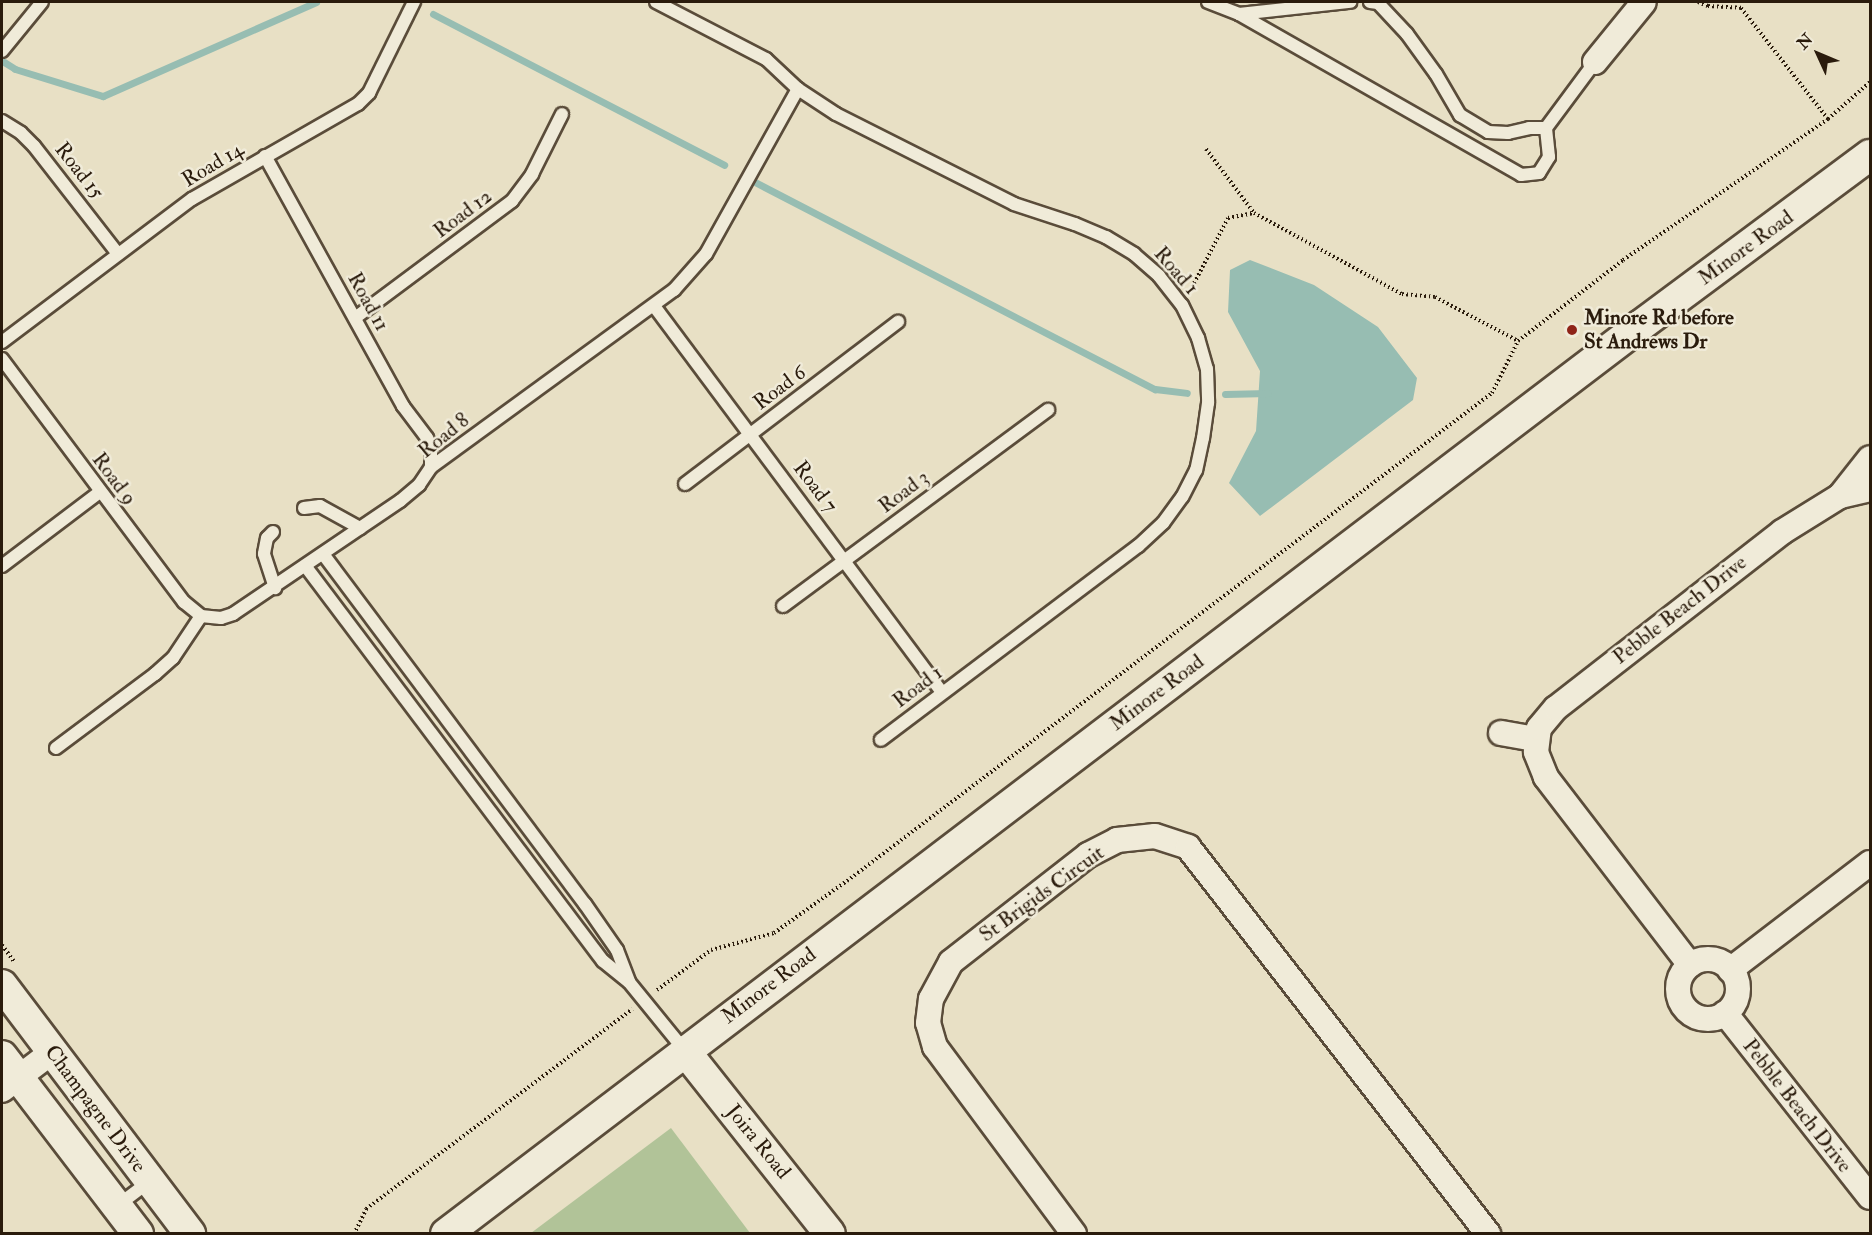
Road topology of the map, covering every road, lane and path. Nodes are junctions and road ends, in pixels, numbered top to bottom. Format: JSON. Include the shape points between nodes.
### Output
{"nodes":[{"id":1,"x":42,"y":2,"type":"edge"},
{"id":2,"x":414,"y":2,"type":"edge"},
{"id":3,"x":656,"y":2,"type":"edge"},
{"id":4,"x":1208,"y":2,"type":"edge"},
{"id":5,"x":1350,"y":2,"type":"edge"},
{"id":6,"x":1370,"y":2,"type":"edge"},
{"id":7,"x":1644,"y":2,"type":"edge"},
{"id":8,"x":1698,"y":2,"type":"edge"},
{"id":9,"x":1239,"y":14,"type":"junction"},
{"id":10,"x":2,"y":51,"type":"edge"},
{"id":11,"x":1595,"y":62,"type":"joint"},
{"id":12,"x":1870,"y":82,"type":"edge"},
{"id":13,"x":798,"y":89,"type":"junction"},
{"id":14,"x":562,"y":114,"type":"dead end"},
{"id":15,"x":1828,"y":119,"type":"junction"},
{"id":16,"x":2,"y":121,"type":"edge"},
{"id":17,"x":1546,"y":128,"type":"junction"},
{"id":18,"x":1206,"y":149,"type":"dead end"},
{"id":19,"x":1870,"y":155,"type":"edge"},
{"id":20,"x":265,"y":156,"type":"junction"},
{"id":21,"x":1254,"y":213,"type":"junction"},
{"id":22,"x":118,"y":254,"type":"junction"},
{"id":23,"x":1182,"y":304,"type":"junction"},
{"id":24,"x":654,"y":306,"type":"junction"},
{"id":25,"x":355,"y":318,"type":"junction"},
{"id":26,"x":898,"y":322,"type":"dead end"},
{"id":27,"x":2,"y":342,"type":"edge"},
{"id":28,"x":1518,"y":342,"type":"junction"},
{"id":29,"x":2,"y":359,"type":"edge"},
{"id":30,"x":1048,"y":410,"type":"dead end"},
{"id":31,"x":751,"y":434,"type":"junction"},
{"id":32,"x":1870,"y":458,"type":"edge"},
{"id":33,"x":431,"y":467,"type":"junction"},
{"id":34,"x":685,"y":484,"type":"dead end"},
{"id":35,"x":1870,"y":489,"type":"edge"},
{"id":36,"x":100,"y":492,"type":"junction"},
{"id":37,"x":1840,"y":496,"type":"junction"},
{"id":38,"x":304,"y":508,"type":"dead end"},
{"id":39,"x":360,"y":528,"type":"junction"},
{"id":40,"x":273,"y":532,"type":"dead end"},
{"id":41,"x":323,"y":554,"type":"junction"},
{"id":42,"x":845,"y":560,"type":"junction"},
{"id":43,"x":2,"y":566,"type":"edge"},
{"id":44,"x":306,"y":567,"type":"junction"},
{"id":45,"x":275,"y":588,"type":"junction"},
{"id":46,"x":783,"y":606,"type":"dead end"},
{"id":47,"x":201,"y":616,"type":"junction"},
{"id":48,"x":942,"y":693,"type":"junction"},
{"id":49,"x":1501,"y":733,"type":"dead end"},
{"id":50,"x":1536,"y":739,"type":"junction"},
{"id":51,"x":880,"y":740,"type":"dead end"},
{"id":52,"x":56,"y":748,"type":"dead end"},
{"id":53,"x":1870,"y":863,"type":"edge"},
{"id":54,"x":585,"y":904,"type":"junction"},
{"id":55,"x":568,"y":916,"type":"junction"},
{"id":56,"x":1690,"y":965,"type":"junction"},
{"id":57,"x":1730,"y":970,"type":"junction"},
{"id":58,"x":629,"y":982,"type":"junction"},
{"id":59,"x":2,"y":985,"type":"edge"},
{"id":60,"x":644,"y":1000,"type":"junction"},
{"id":61,"x":1725,"y":1013,"type":"junction"},
{"id":62,"x":685,"y":1051,"type":"junction"},
{"id":63,"x":52,"y":1052,"type":"junction"},
{"id":64,"x":7,"y":1075,"type":"edge"},
{"id":65,"x":150,"y":1181,"type":"junction"},
{"id":66,"x":1870,"y":1197,"type":"edge"},
{"id":67,"x":116,"y":1206,"type":"junction"},
{"id":68,"x":138,"y":1233,"type":"edge"},
{"id":69,"x":190,"y":1233,"type":"edge"},
{"id":70,"x":354,"y":1233,"type":"edge"},
{"id":71,"x":446,"y":1233,"type":"edge"},
{"id":72,"x":830,"y":1233,"type":"edge"},
{"id":73,"x":1074,"y":1233,"type":"edge"},
{"id":74,"x":1488,"y":1233,"type":"edge"}],
"edges":[{"from":1,"to":10,"type":"lane"},
{"from":2,"to":20,"type":"lane","name":"Road 14","via":[[364,98]]},
{"from":3,"to":13,"type":"lane","name":"Road 1","via":[[766,59]]},
{"from":4,"to":9,"type":"lane"},
{"from":5,"to":9,"type":"lane"},
{"from":6,"to":17,"type":"lane","via":[[1378,3],[1407,34],[1460,115],[1488,132]]},
{"from":7,"to":11,"type":"street"},
{"from":8,"to":15,"type":"path","via":[[1741,8]]},
{"from":9,"to":17,"type":"lane","via":[[1521,175],[1539,173],[1549,157]]},
{"from":11,"to":17,"type":"lane"},
{"from":12,"to":15,"type":"path"},
{"from":13,"to":23,"type":"lane","name":"Road 1","via":[[837,114],[1014,204],[1106,237],[1160,276]]},
{"from":13,"to":24,"type":"lane","name":"Road 8","via":[[706,254],[693,272]]},
{"from":14,"to":25,"type":"lane","name":"Road 12","via":[[532,174],[512,201]]},
{"from":15,"to":28,"type":"path","via":[[1623,260]]},
{"from":16,"to":22,"type":"lane","name":"Road 15","via":[[34,146]]},
{"from":18,"to":21,"type":"path"},
{"from":19,"to":62,"type":"street","name":"Minore Road"},
{"from":20,"to":22,"type":"lane","name":"Road 14","via":[[192,199]]},
{"from":20,"to":25,"type":"lane","name":"Road 11"},
{"from":21,"to":23,"type":"path","via":[[1228,218]]},
{"from":21,"to":28,"type":"path","via":[[1402,294],[1435,297]]},
{"from":22,"to":27,"type":"lane","name":"Road 14"},
{"from":23,"to":48,"type":"lane","name":"Road 1","via":[[1207,369],[1208,403],[1196,470],[1182,497],[1163,523],[1138,546]]},
{"from":24,"to":31,"type":"lane","name":"Road 7"},
{"from":24,"to":33,"type":"lane","name":"Road 8"},
{"from":25,"to":33,"type":"lane","name":"Road 11","via":[[403,406],[427,438]]},
{"from":26,"to":31,"type":"lane","name":"Road 6"},
{"from":28,"to":60,"type":"path","via":[[1492,393],[847,881],[774,933],[711,950]]},
{"from":29,"to":36,"type":"lane","name":"Road 9"},
{"from":30,"to":42,"type":"lane","name":"Road 3"},
{"from":31,"to":34,"type":"lane","name":"Road 6"},
{"from":31,"to":42,"type":"lane","name":"Road 7"},
{"from":32,"to":37,"type":"street","name":"Pebble Beach Drive"},
{"from":33,"to":39,"type":"lane","name":"Road 8","via":[[410,493]]},
{"from":35,"to":37,"type":"street","name":"Pebble Beach Drive"},
{"from":36,"to":43,"type":"lane"},
{"from":36,"to":47,"type":"lane","name":"Road 9","via":[[176,593]]},
{"from":37,"to":50,"type":"street","name":"Pebble Beach Drive","via":[[1742,561],[1556,708],[1539,728]]},
{"from":38,"to":39,"type":"lane","via":[[320,506]]},
{"from":39,"to":41,"type":"lane","name":"Road 8"},
{"from":40,"to":45,"type":"lane","via":[[267,538],[264,554]]},
{"from":41,"to":44,"type":"lane","name":"Road 8"},
{"from":41,"to":54,"type":"lane"},
{"from":42,"to":46,"type":"lane","name":"Road 3"},
{"from":42,"to":48,"type":"lane","name":"Road 7"},
{"from":44,"to":45,"type":"lane","name":"Road 8"},
{"from":44,"to":55,"type":"lane"},
{"from":45,"to":47,"type":"lane","name":"Road 8","via":[[233,614],[221,618]]},
{"from":47,"to":52,"type":"lane","via":[[173,658]]},
{"from":48,"to":51,"type":"lane","name":"Road 1"},
{"from":49,"to":50,"type":"street"},
{"from":50,"to":56,"type":"street","via":[[1536,752],[1546,777]]},
{"from":53,"to":57,"type":"street"},
{"from":54,"to":55,"type":"lane"},
{"from":54,"to":58,"type":"lane","via":[[617,950]]},
{"from":55,"to":58,"type":"lane","via":[[603,961]]},
{"from":56,"to":57,"type":"street","via":[[1715,960]]},
{"from":56,"to":61,"type":"street","via":[[1683,972],[1678,990],[1684,1007],[1690,1014],[1708,1019]]},
{"from":57,"to":61,"type":"street","via":[[1737,992]]},
{"from":58,"to":60,"type":"lane"},
{"from":59,"to":63,"type":"street","name":"Champagne Drive"},
{"from":60,"to":62,"type":"lane"},
{"from":60,"to":70,"type":"path","via":[[366,1209]]},
{"from":61,"to":66,"type":"street","name":"Pebble Beach Drive"},
{"from":62,"to":71,"type":"street","name":"Minore Road"},
{"from":62,"to":72,"type":"street","name":"Joira Road"},
{"from":63,"to":64,"type":"street"},
{"from":63,"to":65,"type":"street","name":"Champagne Drive"},
{"from":64,"to":67,"type":"street","name":"Champagne Drive"},
{"from":65,"to":67,"type":"lane"},
{"from":65,"to":69,"type":"street","name":"Champagne Drive"},
{"from":67,"to":68,"type":"street","name":"Champagne Drive"},
{"from":73,"to":74,"type":"street","name":"St Brigids Circuit","via":[[935,1047],[928,1023],[931,999],[951,962],[1088,855],[1117,840],[1155,836],[1188,847]]}]}
